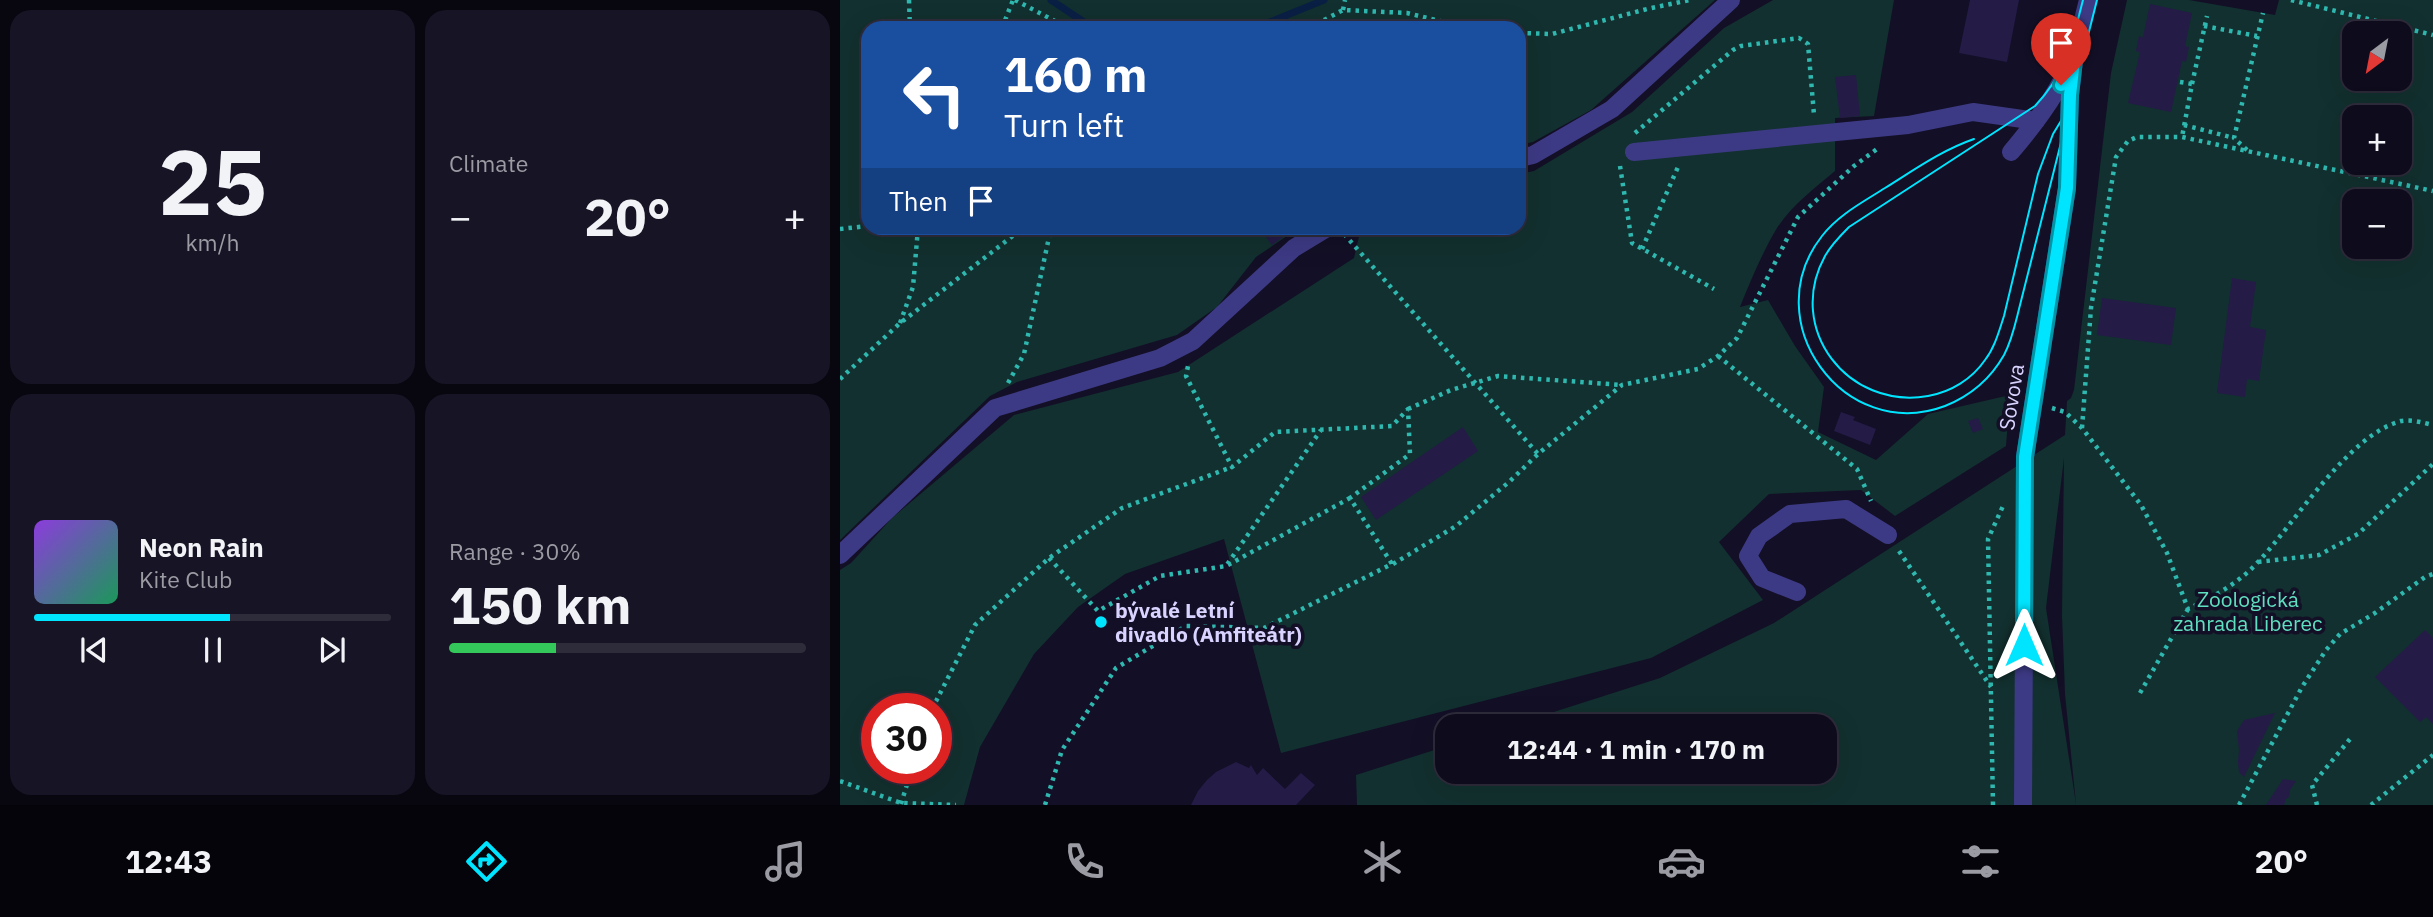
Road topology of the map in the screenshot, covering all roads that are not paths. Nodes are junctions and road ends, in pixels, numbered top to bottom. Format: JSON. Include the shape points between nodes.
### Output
{"nodes":[{"id":1,"x":1731,"y":0,"type":"edge"},
{"id":2,"x":2088,"y":0,"type":"edge"},
{"id":3,"x":2075,"y":52,"type":"junction"},
{"id":4,"x":2036,"y":121,"type":"junction"},
{"id":5,"x":2011,"y":152,"type":"dead end"},
{"id":6,"x":1630,"y":153,"type":"road end"},
{"id":7,"x":1526,"y":156,"type":"edge"},
{"id":8,"x":1315,"y":235,"type":"edge"},
{"id":9,"x":1888,"y":535,"type":"dead end"},
{"id":10,"x":840,"y":555,"type":"edge"},
{"id":11,"x":1797,"y":592,"type":"dead end"},
{"id":12,"x":2023,"y":805,"type":"edge"}],
"edges":[{"from":1,"to":7,"type":"street","via":[[1612,109]]},
{"from":2,"to":3,"type":"street","name":"Sovova"},
{"from":3,"to":4,"type":"street","via":[[2061,85]]},
{"from":3,"to":12,"type":"street","name":"Sovova","via":[[2067,188],[2025,457]]},
{"from":4,"to":5,"type":"street"},
{"from":4,"to":6,"type":"street","via":[[1973,112],[1908,125]]},
{"from":8,"to":10,"type":"street","via":[[1294,248],[1193,341],[1160,358],[995,408]]},
{"from":9,"to":11,"type":"street","via":[[1846,509],[1790,514],[1759,536],[1748,556],[1762,578]]}]}
